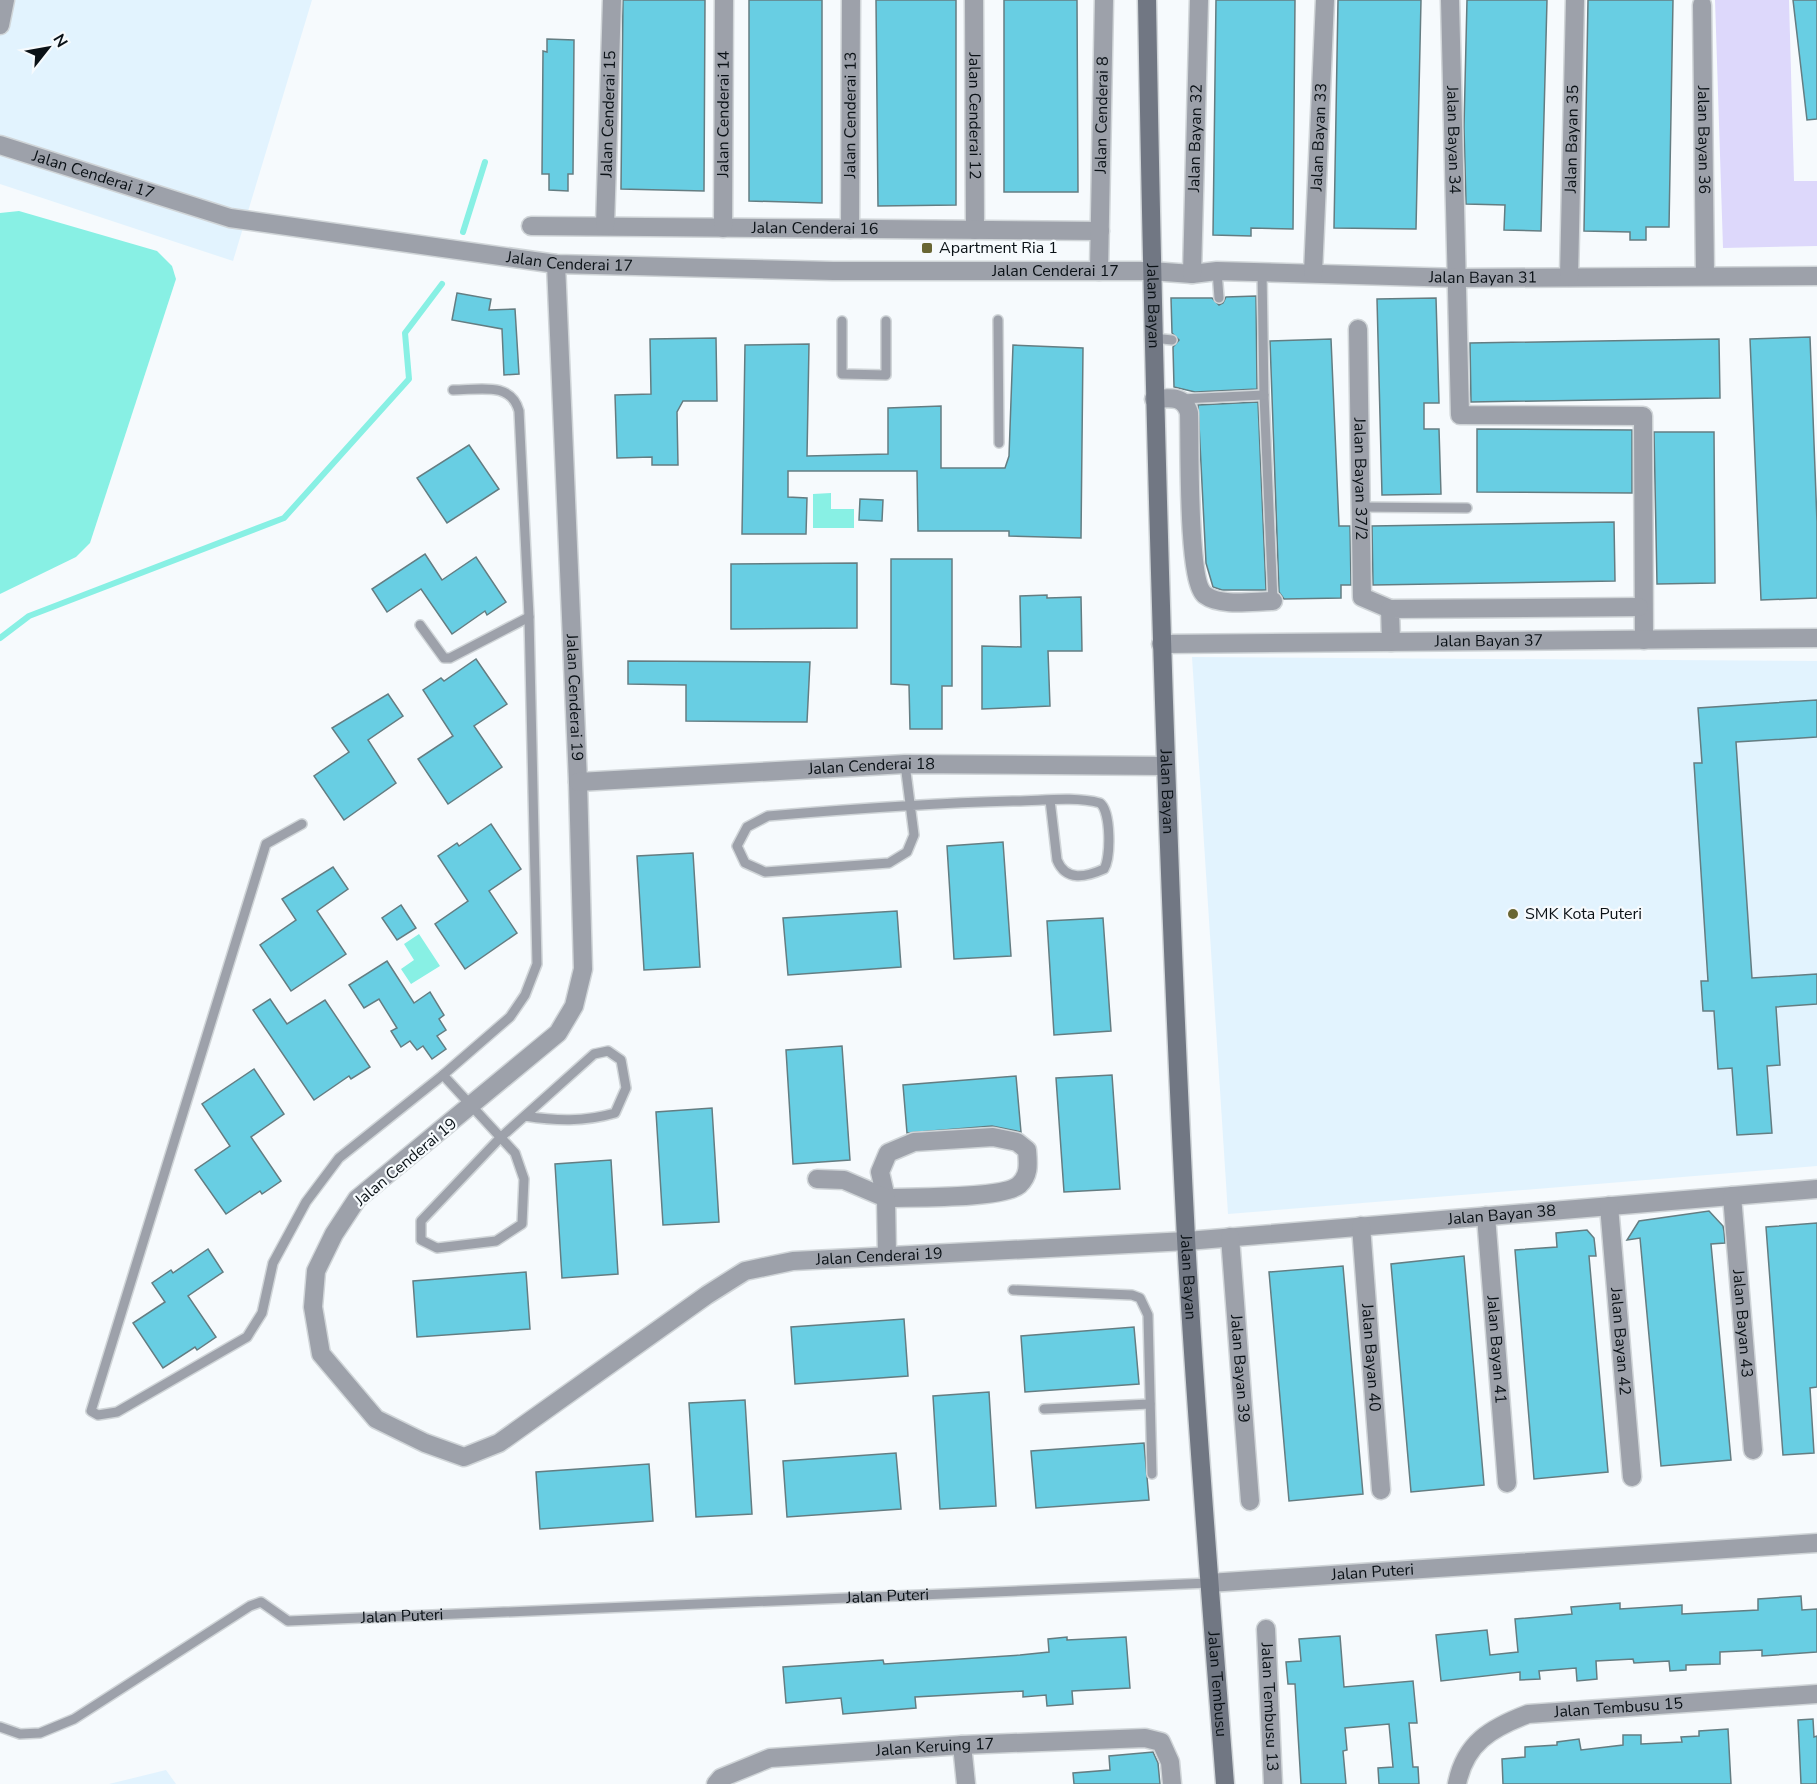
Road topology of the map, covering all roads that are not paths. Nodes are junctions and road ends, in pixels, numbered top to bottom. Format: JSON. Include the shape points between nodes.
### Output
{"nodes":[{"id":1,"x":5,"y":0,"type":"edge"},
{"id":2,"x":612,"y":0,"type":"edge"},
{"id":3,"x":724,"y":0,"type":"edge"},
{"id":4,"x":851,"y":0,"type":"edge"},
{"id":5,"x":974,"y":0,"type":"edge"},
{"id":6,"x":1104,"y":0,"type":"edge"},
{"id":7,"x":1147,"y":0,"type":"edge"},
{"id":8,"x":1199,"y":0,"type":"edge"},
{"id":9,"x":1325,"y":0,"type":"edge"},
{"id":10,"x":1450,"y":0,"type":"edge"},
{"id":11,"x":1575,"y":0,"type":"edge"},
{"id":12,"x":1702,"y":5,"type":"dead end"},
{"id":13,"x":0,"y":25,"type":"edge"},
{"id":14,"x":0,"y":145,"type":"edge"},
{"id":15,"x":531,"y":226,"type":"dead end"},
{"id":16,"x":605,"y":226,"type":"junction"},
{"id":17,"x":723,"y":228,"type":"junction"},
{"id":18,"x":850,"y":229,"type":"junction"},
{"id":19,"x":975,"y":230,"type":"junction"},
{"id":20,"x":1100,"y":231,"type":"junction"},
{"id":21,"x":556,"y":264,"type":"junction"},
{"id":22,"x":1099,"y":271,"type":"junction"},
{"id":23,"x":1151,"y":271,"type":"junction"},
{"id":24,"x":1217,"y":271,"type":"junction"},
{"id":25,"x":1262,"y":272,"type":"junction"},
{"id":26,"x":1313,"y":273,"type":"junction"},
{"id":27,"x":1192,"y":274,"type":"junction"},
{"id":28,"x":1705,"y":276,"type":"junction"},
{"id":29,"x":1817,"y":276,"type":"edge"},
{"id":30,"x":1569,"y":277,"type":"junction"},
{"id":31,"x":1458,"y":278,"type":"junction"},
{"id":32,"x":1219,"y":298,"type":"dead end"},
{"id":33,"x":998,"y":320,"type":"dead end"},
{"id":34,"x":842,"y":321,"type":"dead end"},
{"id":35,"x":886,"y":321,"type":"dead end"},
{"id":36,"x":1358,"y":329,"type":"dead end"},
{"id":37,"x":1153,"y":338,"type":"junction"},
{"id":38,"x":1172,"y":340,"type":"dead end"},
{"id":39,"x":453,"y":390,"type":"dead end"},
{"id":40,"x":1264,"y":395,"type":"junction"},
{"id":41,"x":1154,"y":399,"type":"junction"},
{"id":42,"x":1181,"y":399,"type":"junction"},
{"id":43,"x":999,"y":443,"type":"dead end"},
{"id":44,"x":1361,"y":507,"type":"junction"},
{"id":45,"x":1467,"y":508,"type":"dead end"},
{"id":46,"x":1274,"y":601,"type":"joint"},
{"id":47,"x":1639,"y":607,"type":"dead end"},
{"id":48,"x":1390,"y":609,"type":"junction"},
{"id":49,"x":529,"y":617,"type":"junction"},
{"id":50,"x":420,"y":625,"type":"dead end"},
{"id":51,"x":1817,"y":638,"type":"edge"},
{"id":52,"x":1644,"y":640,"type":"junction"},
{"id":53,"x":1391,"y":642,"type":"junction"},
{"id":54,"x":1161,"y":644,"type":"junction"},
{"id":55,"x":905,"y":764,"type":"junction"},
{"id":56,"x":1165,"y":766,"type":"junction"},
{"id":57,"x":578,"y":782,"type":"junction"},
{"id":58,"x":1050,"y":800,"type":"junction"},
{"id":59,"x":912,"y":804,"type":"junction"},
{"id":60,"x":302,"y":824,"type":"dead end"},
{"id":61,"x":443,"y":1076,"type":"junction"},
{"id":62,"x":470,"y":1108,"type":"junction"},
{"id":63,"x":525,"y":1116,"type":"junction"},
{"id":64,"x":500,"y":1138,"type":"junction"},
{"id":65,"x":817,"y":1179,"type":"dead end"},
{"id":66,"x":1817,"y":1189,"type":"edge"},
{"id":67,"x":1732,"y":1196,"type":"junction"},
{"id":68,"x":886,"y":1198,"type":"junction"},
{"id":69,"x":1609,"y":1206,"type":"junction"},
{"id":70,"x":1486,"y":1216,"type":"junction"},
{"id":71,"x":1361,"y":1226,"type":"junction"},
{"id":72,"x":1230,"y":1237,"type":"junction"},
{"id":73,"x":1186,"y":1241,"type":"junction"},
{"id":74,"x":887,"y":1256,"type":"junction"},
{"id":75,"x":1012,"y":1290,"type":"dead end"},
{"id":76,"x":1150,"y":1404,"type":"junction"},
{"id":77,"x":1044,"y":1409,"type":"dead end"},
{"id":78,"x":1752,"y":1450,"type":"dead end"},
{"id":79,"x":1152,"y":1474,"type":"dead end"},
{"id":80,"x":1632,"y":1477,"type":"dead end"},
{"id":81,"x":1507,"y":1483,"type":"dead end"},
{"id":82,"x":1381,"y":1490,"type":"dead end"},
{"id":83,"x":1251,"y":1501,"type":"dead end"},
{"id":84,"x":1817,"y":1543,"type":"edge"},
{"id":85,"x":1209,"y":1583,"type":"junction"},
{"id":86,"x":1266,"y":1629,"type":"dead end"},
{"id":87,"x":1817,"y":1694,"type":"edge"},
{"id":88,"x":0,"y":1727,"type":"edge"},
{"id":89,"x":962,"y":1744,"type":"junction"},
{"id":90,"x":716,"y":1784,"type":"edge"},
{"id":91,"x":966,"y":1784,"type":"edge"},
{"id":92,"x":1172,"y":1784,"type":"edge"},
{"id":93,"x":1225,"y":1784,"type":"edge"},
{"id":94,"x":1273,"y":1784,"type":"edge"},
{"id":95,"x":1457,"y":1784,"type":"edge"}],
"edges":[{"from":1,"to":13,"type":"street"},
{"from":2,"to":16,"type":"street","name":"Jalan Cenderai 15"},
{"from":3,"to":17,"type":"street","name":"Jalan Cenderai 14"},
{"from":4,"to":18,"type":"street","name":"Jalan Cenderai 13"},
{"from":5,"to":19,"type":"street","name":"Jalan Cenderai 12"},
{"from":6,"to":20,"type":"street","name":"Jalan Cenderai 8"},
{"from":7,"to":23,"type":"street","name":"Jalan Bayan"},
{"from":8,"to":27,"type":"street","name":"Jalan Bayan 32"},
{"from":9,"to":26,"type":"street","name":"Jalan Bayan 33"},
{"from":10,"to":31,"type":"street","name":"Jalan Bayan 34"},
{"from":11,"to":30,"type":"street","name":"Jalan Bayan 35"},
{"from":12,"to":28,"type":"street","name":"Jalan Bayan 36"},
{"from":14,"to":21,"type":"street","name":"Jalan Cenderai 17","via":[[230,218]]},
{"from":15,"to":16,"type":"street","name":"Jalan Cenderai 16"},
{"from":16,"to":17,"type":"street","name":"Jalan Cenderai 16"},
{"from":17,"to":18,"type":"street","name":"Jalan Cenderai 16"},
{"from":18,"to":19,"type":"street","name":"Jalan Cenderai 16"},
{"from":19,"to":20,"type":"street","name":"Jalan Cenderai 16"},
{"from":20,"to":22,"type":"street","name":"Jalan Cenderai 8"},
{"from":21,"to":22,"type":"street","name":"Jalan Cenderai 17","via":[[833,271]]},
{"from":21,"to":57,"type":"street","name":"Jalan Cenderai 19"},
{"from":22,"to":23,"type":"street","name":"Jalan Cenderai 17"},
{"from":23,"to":27,"type":"street","name":"Jalan Bayan 31"},
{"from":23,"to":37,"type":"street","name":"Jalan Bayan"},
{"from":24,"to":25,"type":"street","name":"Jalan Bayan 31"},
{"from":24,"to":27,"type":"street","name":"Jalan Bayan 31"},
{"from":24,"to":32,"type":"lane"},
{"from":25,"to":26,"type":"street","name":"Jalan Bayan 31"},
{"from":25,"to":40,"type":"lane"},
{"from":26,"to":31,"type":"street","name":"Jalan Bayan 31"},
{"from":28,"to":29,"type":"street","name":"Jalan Bayan 31"},
{"from":28,"to":30,"type":"street","name":"Jalan Bayan 31"},
{"from":30,"to":31,"type":"street","name":"Jalan Bayan 31"},
{"from":31,"to":52,"type":"street","name":"Jalan Bayan 34","via":[[1460,415],[1643,416]]},
{"from":33,"to":43,"type":"lane"},
{"from":34,"to":35,"type":"lane","via":[[842,375],[886,375]]},
{"from":36,"to":44,"type":"street","name":"Jalan Bayan 37/2"},
{"from":37,"to":38,"type":"lane"},
{"from":37,"to":41,"type":"street","name":"Jalan Bayan"},
{"from":39,"to":49,"type":"lane","via":[[506,390],[516,398]]},
{"from":40,"to":42,"type":"lane"},
{"from":40,"to":46,"type":"lane"},
{"from":41,"to":42,"type":"street"},
{"from":41,"to":54,"type":"street","name":"Jalan Bayan"},
{"from":42,"to":46,"type":"street","via":[[1189,413],[1197,585],[1214,600]]},
{"from":44,"to":45,"type":"lane"},
{"from":44,"to":48,"type":"street","name":"Jalan Bayan 37/2","via":[[1362,597]]},
{"from":47,"to":48,"type":"street"},
{"from":48,"to":53,"type":"street"},
{"from":49,"to":50,"type":"lane","via":[[450,658],[444,658]]},
{"from":49,"to":61,"type":"lane","via":[[537,964],[525,995],[510,1017]]},
{"from":51,"to":52,"type":"street","name":"Jalan Bayan 37"},
{"from":52,"to":53,"type":"street","name":"Jalan Bayan 37"},
{"from":53,"to":54,"type":"street","name":"Jalan Bayan 37"},
{"from":54,"to":56,"type":"street","name":"Jalan Bayan"},
{"from":55,"to":56,"type":"street","name":"Jalan Cenderai 18"},
{"from":55,"to":57,"type":"street","name":"Jalan Cenderai 18"},
{"from":55,"to":59,"type":"lane"},
{"from":56,"to":73,"type":"street","name":"Jalan Bayan"},
{"from":57,"to":62,"type":"street","name":"Jalan Cenderai 19","via":[[583,969],[574,1006],[558,1033]]},
{"from":58,"to":58,"type":"lane","via":[[1061,869],[1079,875],[1104,869],[1108,857],[1105,807],[1091,800]]},
{"from":58,"to":59,"type":"lane"},
{"from":59,"to":59,"type":"lane","via":[[914,835],[907,852],[889,863],[765,872],[745,863],[737,846],[747,827],[768,816]]},
{"from":60,"to":61,"type":"lane","via":[[266,844],[92,1411],[98,1415],[117,1412],[247,1337],[262,1313],[273,1263],[306,1202],[339,1158]]},
{"from":61,"to":62,"type":"lane"},
{"from":62,"to":64,"type":"lane"},
{"from":62,"to":74,"type":"street","name":"Jalan Cenderai 19","via":[[357,1199],[316,1271],[313,1307],[321,1354],[376,1419],[464,1457],[499,1443],[745,1271],[793,1261]]},
{"from":63,"to":63,"type":"lane","via":[[594,1054],[608,1051],[621,1060],[626,1088],[615,1113],[591,1120]]},
{"from":63,"to":64,"type":"lane"},
{"from":64,"to":64,"type":"lane","via":[[515,1153],[524,1179],[522,1224],[496,1241],[437,1248],[421,1240],[421,1221]]},
{"from":65,"to":68,"type":"street","via":[[844,1180]]},
{"from":66,"to":67,"type":"street","name":"Jalan Bayan 38"},
{"from":67,"to":69,"type":"street","name":"Jalan Bayan 38"},
{"from":67,"to":78,"type":"street","name":"Jalan Bayan 43"},
{"from":68,"to":68,"type":"street","via":[[880,1172],[888,1153],[914,1142],[993,1137],[1017,1142],[1027,1150],[1029,1170],[1019,1185],[1000,1193]]},
{"from":68,"to":74,"type":"street"},
{"from":69,"to":70,"type":"street","name":"Jalan Bayan 38"},
{"from":69,"to":80,"type":"street","name":"Jalan Bayan 42"},
{"from":70,"to":71,"type":"street","name":"Jalan Bayan 38"},
{"from":70,"to":81,"type":"street","name":"Jalan Bayan 41"},
{"from":71,"to":72,"type":"street","name":"Jalan Bayan 38"},
{"from":71,"to":82,"type":"street","name":"Jalan Bayan 40"},
{"from":72,"to":73,"type":"street","name":"Jalan Bayan 38"},
{"from":72,"to":83,"type":"street","name":"Jalan Bayan 39"},
{"from":73,"to":74,"type":"street","name":"Jalan Cenderai 19"},
{"from":73,"to":85,"type":"street","name":"Jalan Bayan"},
{"from":75,"to":76,"type":"lane","via":[[1140,1298],[1149,1315]]},
{"from":76,"to":77,"type":"lane"},
{"from":76,"to":79,"type":"lane"},
{"from":84,"to":85,"type":"street","name":"Jalan Puteri"},
{"from":85,"to":88,"type":"lane","name":"Jalan Puteri","via":[[288,1621],[261,1602],[74,1719],[40,1734],[20,1734]]},
{"from":85,"to":93,"type":"street","name":"Jalan Tembusu"},
{"from":86,"to":94,"type":"street","name":"Jalan Tembusu 13"},
{"from":87,"to":95,"type":"street","name":"Jalan Tembusu 15","via":[[1528,1714],[1500,1724],[1479,1739],[1460,1766]]},
{"from":89,"to":90,"type":"street","name":"Jalan Keruing 17","via":[[770,1758],[721,1778]]},
{"from":89,"to":91,"type":"street"},
{"from":89,"to":92,"type":"street","name":"Jalan Keruing 17","via":[[1144,1737],[1161,1742],[1170,1762]]}]}
